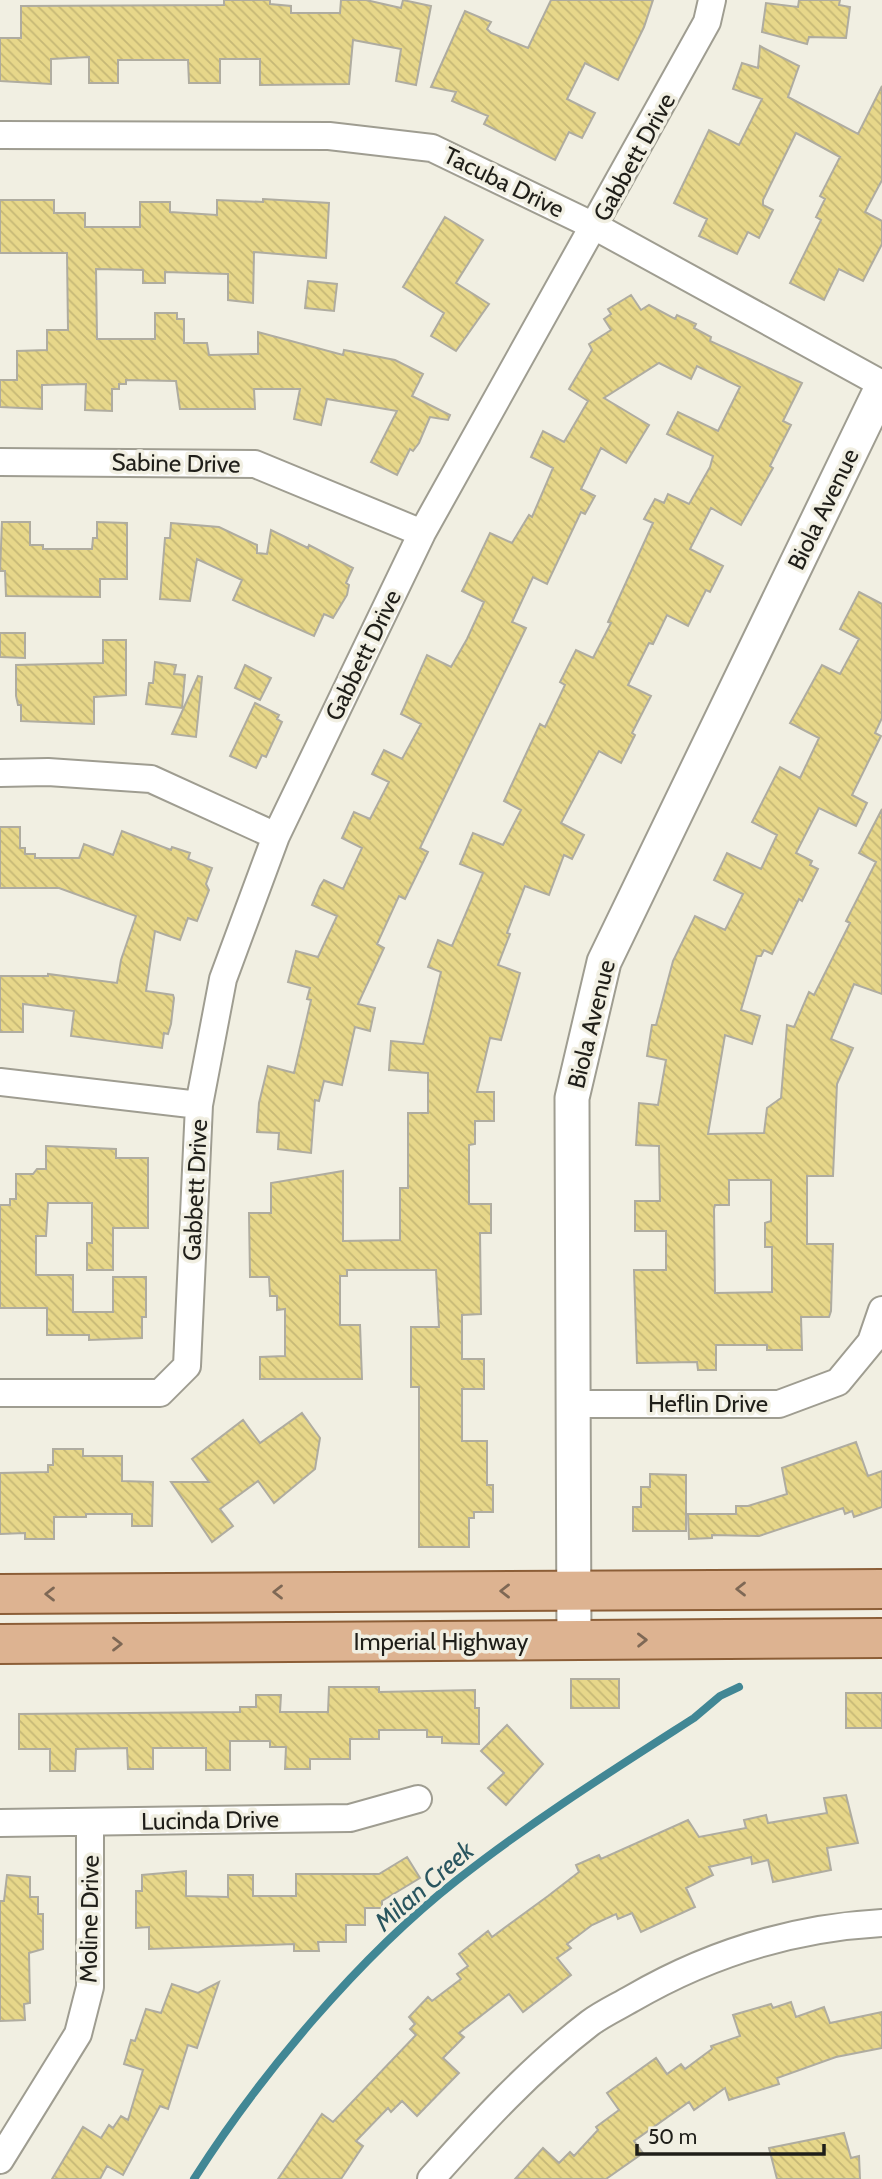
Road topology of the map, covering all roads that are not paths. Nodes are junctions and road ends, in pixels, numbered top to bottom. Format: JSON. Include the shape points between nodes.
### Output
{"nodes":[{"id":1,"x":712,"y":0,"type":"edge"},
{"id":2,"x":0,"y":135,"type":"edge"},
{"id":3,"x":596,"y":227,"type":"junction"},
{"id":4,"x":882,"y":386,"type":"edge"},
{"id":5,"x":0,"y":462,"type":"edge"},
{"id":6,"x":422,"y":533,"type":"junction"},
{"id":7,"x":0,"y":773,"type":"edge"},
{"id":8,"x":276,"y":836,"type":"junction"},
{"id":9,"x":0,"y":1082,"type":"edge"},
{"id":10,"x":199,"y":1105,"type":"junction"},
{"id":11,"x":882,"y":1310,"type":"edge"},
{"id":12,"x":0,"y":1393,"type":"edge"},
{"id":13,"x":573,"y":1404,"type":"junction"},
{"id":14,"x":882,"y":1589,"type":"edge"},
{"id":15,"x":573,"y":1591,"type":"junction"},
{"id":16,"x":0,"y":1594,"type":"edge"},
{"id":17,"x":882,"y":1638,"type":"edge"},
{"id":18,"x":574,"y":1640,"type":"junction"},
{"id":19,"x":0,"y":1644,"type":"edge"},
{"id":20,"x":418,"y":1799,"type":"dead end"},
{"id":21,"x":90,"y":1822,"type":"junction"},
{"id":22,"x":0,"y":1823,"type":"edge"},
{"id":23,"x":882,"y":1923,"type":"edge"},
{"id":24,"x":0,"y":2160,"type":"edge"},
{"id":25,"x":431,"y":2179,"type":"edge"}],
"edges":[{"from":1,"to":3,"type":"street","name":"Gabbett Drive","via":[[707,22]]},
{"from":2,"to":3,"type":"street","name":"Tacuba Drive","via":[[329,136],[432,148]]},
{"from":3,"to":4,"type":"street","name":"Tacuba Drive"},
{"from":3,"to":6,"type":"street","name":"Gabbett Drive"},
{"from":4,"to":13,"type":"street","name":"Biola Avenue","via":[[604,962],[572,1098]]},
{"from":5,"to":6,"type":"street","name":"Sabine Drive","via":[[255,464]]},
{"from":6,"to":8,"type":"street","name":"Gabbett Drive"},
{"from":7,"to":8,"type":"street","via":[[150,779]]},
{"from":8,"to":10,"type":"street","name":"Gabbett Drive","via":[[223,979]]},
{"from":9,"to":10,"type":"street"},
{"from":10,"to":12,"type":"street","name":"Gabbett Drive","via":[[187,1366],[160,1393]]},
{"from":11,"to":13,"type":"street","name":"Heflin Drive","via":[[872,1342],[838,1382],[779,1404]]},
{"from":13,"to":15,"type":"street","name":"Biola Avenue"},
{"from":14,"to":15,"type":"main road","name":"Imperial Highway","one_way":true},
{"from":15,"to":16,"type":"main road","name":"Imperial Highway","one_way":true},
{"from":15,"to":18,"type":"street","name":"Biola Avenue"},
{"from":18,"to":17,"type":"main road","name":"Imperial Highway","one_way":true},
{"from":19,"to":18,"type":"main road","name":"Imperial Highway","one_way":true},
{"from":20,"to":21,"type":"street","name":"Lucinda Drive","via":[[351,1818]]},
{"from":21,"to":22,"type":"street","name":"Lucinda Drive"},
{"from":21,"to":24,"type":"street","name":"Moline Drive","via":[[90,1986],[78,2034]]},
{"from":23,"to":25,"type":"street","via":[[829,1926],[750,1946],[676,1973],[591,2022],[500,2102]]}]}
